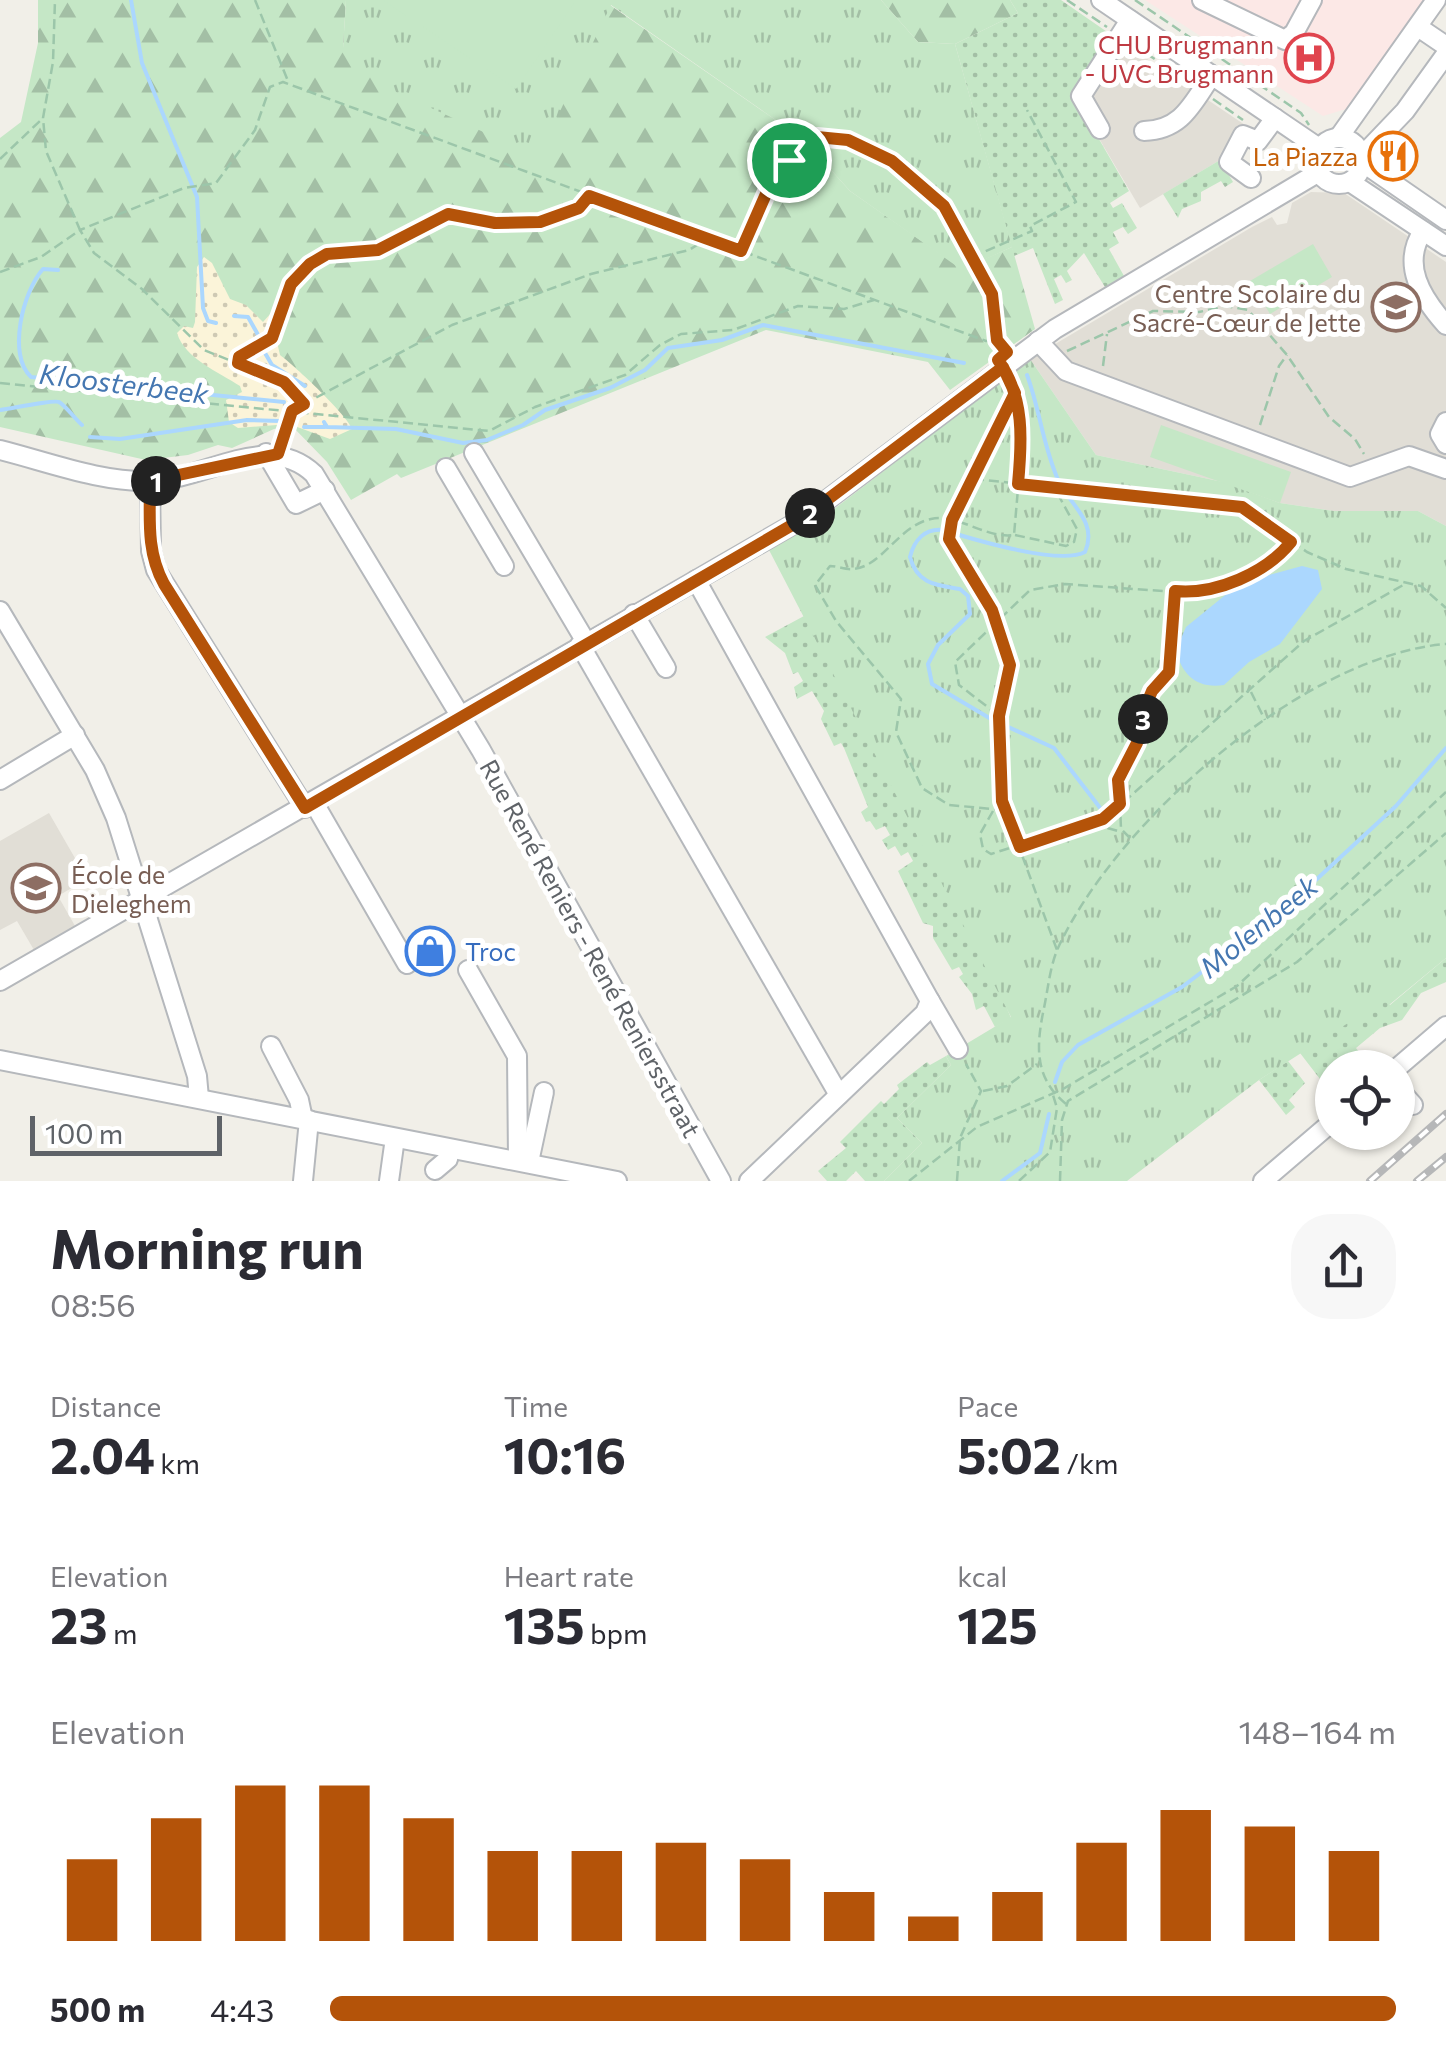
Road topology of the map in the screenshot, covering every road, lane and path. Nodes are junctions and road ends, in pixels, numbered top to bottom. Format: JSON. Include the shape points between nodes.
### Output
{"nodes":[{"id":1,"x":55,"y":0,"type":"edge"},
{"id":2,"x":255,"y":0,"type":"edge"},
{"id":3,"x":1101,"y":0,"type":"edge"},
{"id":4,"x":1135,"y":0,"type":"edge"},
{"id":5,"x":1202,"y":0,"type":"edge"},
{"id":6,"x":1312,"y":0,"type":"edge"},
{"id":7,"x":1436,"y":0,"type":"edge"},
{"id":8,"x":1130,"y":20,"type":"junction"},
{"id":9,"x":1418,"y":27,"type":"junction"},
{"id":10,"x":1446,"y":46,"type":"edge"},
{"id":11,"x":1446,"y":54,"type":"edge"},
{"id":12,"x":1212,"y":75,"type":"junction"},
{"id":13,"x":289,"y":82,"type":"junction"},
{"id":14,"x":1027,"y":110,"type":"dead end"},
{"id":15,"x":43,"y":118,"type":"junction"},
{"id":16,"x":1275,"y":118,"type":"junction"},
{"id":17,"x":1100,"y":129,"type":"dead end"},
{"id":18,"x":1144,"y":131,"type":"dead end"},
{"id":19,"x":1339,"y":137,"type":"junction"},
{"id":20,"x":1319,"y":148,"type":"junction"},
{"id":21,"x":0,"y":158,"type":"edge"},
{"id":22,"x":1362,"y":159,"type":"junction"},
{"id":23,"x":1318,"y":172,"type":"junction"},
{"id":24,"x":1250,"y":178,"type":"dead end"},
{"id":25,"x":1350,"y":182,"type":"junction"},
{"id":26,"x":589,"y":196,"type":"junction"},
{"id":27,"x":1446,"y":220,"type":"edge"},
{"id":28,"x":80,"y":230,"type":"junction"},
{"id":29,"x":1423,"y":230,"type":"junction"},
{"id":30,"x":706,"y":239,"type":"junction"},
{"id":31,"x":1446,"y":246,"type":"edge"},
{"id":32,"x":741,"y":251,"type":"junction"},
{"id":33,"x":972,"y":257,"type":"junction"},
{"id":34,"x":0,"y":272,"type":"edge"},
{"id":35,"x":876,"y":300,"type":"junction"},
{"id":36,"x":1446,"y":325,"type":"edge"},
{"id":37,"x":1107,"y":332,"type":"junction"},
{"id":38,"x":997,"y":340,"type":"junction"},
{"id":39,"x":1045,"y":348,"type":"junction"},
{"id":40,"x":1287,"y":355,"type":"junction"},
{"id":41,"x":238,"y":363,"type":"junction"},
{"id":42,"x":1003,"y":367,"type":"junction"},
{"id":43,"x":0,"y":383,"type":"edge"},
{"id":44,"x":1100,"y":384,"type":"junction"},
{"id":45,"x":1015,"y":393,"type":"junction"},
{"id":46,"x":304,"y":404,"type":"junction"},
{"id":47,"x":292,"y":411,"type":"junction"},
{"id":48,"x":1446,"y":422,"type":"edge"},
{"id":49,"x":1256,"y":442,"type":"junction"},
{"id":50,"x":1446,"y":444,"type":"edge"},
{"id":51,"x":0,"y":450,"type":"edge"},
{"id":52,"x":272,"y":453,"type":"junction"},
{"id":53,"x":474,"y":454,"type":"dead end"},
{"id":54,"x":446,"y":468,"type":"dead end"},
{"id":55,"x":1446,"y":469,"type":"edge"},
{"id":56,"x":1374,"y":472,"type":"junction"},
{"id":57,"x":973,"y":479,"type":"junction"},
{"id":58,"x":150,"y":481,"type":"junction"},
{"id":59,"x":1018,"y":484,"type":"junction"},
{"id":60,"x":1054,"y":487,"type":"junction"},
{"id":61,"x":325,"y":490,"type":"junction"},
{"id":62,"x":512,"y":517,"type":"junction"},
{"id":63,"x":952,"y":520,"type":"junction"},
{"id":64,"x":484,"y":533,"type":"junction"},
{"id":65,"x":1014,"y":535,"type":"junction"},
{"id":66,"x":1291,"y":542,"type":"junction"},
{"id":67,"x":504,"y":566,"type":"dead end"},
{"id":68,"x":696,"y":580,"type":"junction"},
{"id":69,"x":1405,"y":584,"type":"junction"},
{"id":70,"x":1175,"y":591,"type":"junction"},
{"id":71,"x":1445,"y":606,"type":"edge"},
{"id":72,"x":0,"y":610,"type":"edge"},
{"id":73,"x":634,"y":614,"type":"junction"},
{"id":74,"x":996,"y":620,"type":"junction"},
{"id":75,"x":583,"y":644,"type":"junction"},
{"id":76,"x":1446,"y":644,"type":"edge"},
{"id":77,"x":666,"y":668,"type":"dead end"},
{"id":78,"x":1249,"y":689,"type":"junction"},
{"id":79,"x":460,"y":715,"type":"junction"},
{"id":80,"x":999,"y":716,"type":"junction"},
{"id":81,"x":1266,"y":722,"type":"junction"},
{"id":82,"x":75,"y":735,"type":"junction"},
{"id":83,"x":0,"y":780,"type":"edge"},
{"id":84,"x":1446,"y":792,"type":"edge"},
{"id":85,"x":1120,"y":804,"type":"junction"},
{"id":86,"x":310,"y":806,"type":"junction"},
{"id":87,"x":994,"y":810,"type":"junction"},
{"id":88,"x":1005,"y":810,"type":"junction"},
{"id":89,"x":1091,"y":824,"type":"junction"},
{"id":90,"x":1121,"y":829,"type":"junction"},
{"id":91,"x":1446,"y":833,"type":"edge"},
{"id":92,"x":1131,"y":839,"type":"junction"},
{"id":93,"x":1020,"y":847,"type":"junction"},
{"id":94,"x":145,"y":900,"type":"junction"},
{"id":95,"x":1057,"y":950,"type":"junction"},
{"id":96,"x":407,"y":964,"type":"dead end"},
{"id":97,"x":468,"y":970,"type":"dead end"},
{"id":98,"x":0,"y":981,"type":"edge"},
{"id":99,"x":930,"y":1001,"type":"junction"},
{"id":100,"x":1446,"y":1026,"type":"edge"},
{"id":101,"x":271,"y":1046,"type":"dead end"},
{"id":102,"x":958,"y":1049,"type":"joint"},
{"id":103,"x":1415,"y":1053,"type":"edge"},
{"id":104,"x":0,"y":1060,"type":"edge"},
{"id":105,"x":1039,"y":1062,"type":"junction"},
{"id":106,"x":981,"y":1091,"type":"junction"},
{"id":107,"x":544,"y":1092,"type":"dead end"},
{"id":108,"x":1053,"y":1093,"type":"junction"},
{"id":109,"x":839,"y":1095,"type":"junction"},
{"id":110,"x":199,"y":1098,"type":"junction"},
{"id":111,"x":1066,"y":1104,"type":"junction"},
{"id":112,"x":306,"y":1119,"type":"junction"},
{"id":113,"x":1315,"y":1137,"type":"edge"},
{"id":114,"x":395,"y":1138,"type":"junction"},
{"id":115,"x":960,"y":1138,"type":"junction"},
{"id":116,"x":450,"y":1149,"type":"junction"},
{"id":117,"x":531,"y":1167,"type":"edge"},
{"id":118,"x":434,"y":1170,"type":"dead end"},
{"id":119,"x":580,"y":1177,"type":"edge"},
{"id":120,"x":716,"y":1180,"type":"edge"},
{"id":121,"x":304,"y":1181,"type":"edge"},
{"id":122,"x":388,"y":1181,"type":"edge"},
{"id":123,"x":617,"y":1181,"type":"edge"},
{"id":124,"x":749,"y":1181,"type":"edge"},
{"id":125,"x":908,"y":1181,"type":"edge"},
{"id":126,"x":957,"y":1181,"type":"edge"},
{"id":127,"x":1019,"y":1181,"type":"edge"},
{"id":128,"x":1060,"y":1181,"type":"edge"},
{"id":129,"x":1264,"y":1181,"type":"edge"}],
"edges":[{"from":1,"to":15,"type":"path"},
{"from":2,"to":13,"type":"path"},
{"from":3,"to":8,"type":"street"},
{"from":4,"to":20,"type":"path","via":[[1301,112]]},
{"from":5,"to":6,"type":"street","via":[[1285,40]]},
{"from":7,"to":9,"type":"street"},
{"from":8,"to":12,"type":"street"},
{"from":8,"to":17,"type":"street","via":[[1081,96]]},
{"from":9,"to":10,"type":"street"},
{"from":9,"to":19,"type":"street"},
{"from":11,"to":22,"type":"street"},
{"from":12,"to":16,"type":"street"},
{"from":12,"to":18,"type":"street","via":[[1180,123]]},
{"from":13,"to":26,"type":"path"},
{"from":13,"to":28,"type":"path","via":[[270,87],[250,138],[216,183],[184,188]]},
{"from":14,"to":33,"type":"path","via":[[1076,202],[1030,226],[1032,231]]},
{"from":15,"to":21,"type":"path"},
{"from":15,"to":28,"type":"path","via":[[50,167]]},
{"from":16,"to":20,"type":"street"},
{"from":16,"to":24,"type":"street","via":[[1258,141],[1242,135],[1229,155]]},
{"from":19,"to":20,"type":"street"},
{"from":19,"to":22,"type":"street","via":[[1354,142]]},
{"from":20,"to":23,"type":"street"},
{"from":22,"to":25,"type":"street"},
{"from":22,"to":27,"type":"street"},
{"from":23,"to":25,"type":"street","via":[[1332,183]]},
{"from":23,"to":39,"type":"street"},
{"from":25,"to":29,"type":"street"},
{"from":26,"to":30,"type":"path"},
{"from":26,"to":41,"type":"path","via":[[579,208],[540,222],[448,214],[378,250],[318,258],[291,284],[272,338]]},
{"from":28,"to":34,"type":"path","via":[[33,261]]},
{"from":28,"to":41,"type":"path","via":[[94,253],[204,350]]},
{"from":29,"to":31,"type":"street"},
{"from":29,"to":36,"type":"street","via":[[1412,267]]},
{"from":30,"to":32,"type":"path"},
{"from":30,"to":46,"type":"path","via":[[452,325]]},
{"from":32,"to":33,"type":"path","via":[[773,178],[804,146],[830,135],[892,161],[912,177],[944,206]]},
{"from":32,"to":35,"type":"path"},
{"from":33,"to":38,"type":"path","via":[[995,303]]},
{"from":35,"to":38,"type":"path"},
{"from":35,"to":47,"type":"path","via":[[844,309],[798,306],[733,330],[681,334],[625,375],[535,407],[495,430]]},
{"from":37,"to":39,"type":"path"},
{"from":37,"to":40,"type":"path","via":[[1152,311],[1226,306],[1248,310]]},
{"from":37,"to":44,"type":"path"},
{"from":38,"to":42,"type":"path","via":[[1007,352],[998,360]]},
{"from":39,"to":42,"type":"street"},
{"from":39,"to":44,"type":"street","via":[[1066,371]]},
{"from":40,"to":49,"type":"path"},
{"from":40,"to":56,"type":"path"},
{"from":41,"to":46,"type":"path","via":[[284,382]]},
{"from":42,"to":45,"type":"path"},
{"from":42,"to":68,"type":"street","via":[[799,521]]},
{"from":43,"to":47,"type":"path"},
{"from":44,"to":49,"type":"street"},
{"from":45,"to":57,"type":"path"},
{"from":45,"to":59,"type":"path","via":[[1022,427]]},
{"from":46,"to":47,"type":"path"},
{"from":47,"to":52,"type":"path"},
{"from":48,"to":50,"type":"street","via":[[1440,434]]},
{"from":49,"to":56,"type":"street","via":[[1350,477]]},
{"from":51,"to":58,"type":"street"},
{"from":52,"to":58,"type":"street"},
{"from":52,"to":61,"type":"street","name":"Rue René Reniers - René Reniersstraat","via":[[305,465]]},
{"from":52,"to":61,"type":"street","via":[[296,504]]},
{"from":53,"to":62,"type":"street"},
{"from":54,"to":64,"type":"street"},
{"from":55,"to":56,"type":"street","via":[[1409,456]]},
{"from":57,"to":59,"type":"path"},
{"from":57,"to":63,"type":"path"},
{"from":58,"to":86,"type":"street","via":[[156,570]]},
{"from":59,"to":60,"type":"path"},
{"from":59,"to":65,"type":"path"},
{"from":60,"to":65,"type":"path","via":[[1078,528],[1074,542]]},
{"from":60,"to":66,"type":"path","via":[[1242,507]]},
{"from":61,"to":79,"type":"street","name":"Rue René Reniers - René Reniersstraat"},
{"from":62,"to":64,"type":"street"},
{"from":62,"to":75,"type":"street"},
{"from":63,"to":65,"type":"path"},
{"from":63,"to":74,"type":"path","via":[[949,539]]},
{"from":63,"to":87,"type":"path","via":[[911,526],[858,568],[830,566],[815,590],[901,698],[896,732],[922,788],[949,806]]},
{"from":64,"to":67,"type":"street"},
{"from":66,"to":69,"type":"path","via":[[1346,569]]},
{"from":66,"to":70,"type":"path","via":[[1276,561],[1231,582]]},
{"from":68,"to":73,"type":"street"},
{"from":68,"to":99,"type":"street"},
{"from":69,"to":71,"type":"path","via":[[1428,589]]},
{"from":69,"to":78,"type":"path","via":[[1304,642]]},
{"from":70,"to":74,"type":"path","via":[[1066,584],[1030,590]]},
{"from":70,"to":85,"type":"path","via":[[1169,672],[1152,691],[1118,780]]},
{"from":72,"to":82,"type":"street"},
{"from":73,"to":75,"type":"street"},
{"from":73,"to":77,"type":"street"},
{"from":74,"to":80,"type":"path","via":[[1010,665]]},
{"from":74,"to":80,"type":"path","via":[[954,669],[960,685]]},
{"from":75,"to":79,"type":"street"},
{"from":75,"to":109,"type":"street"},
{"from":76,"to":81,"type":"path","via":[[1379,657]]},
{"from":78,"to":81,"type":"path"},
{"from":78,"to":85,"type":"path"},
{"from":79,"to":86,"type":"street"},
{"from":79,"to":120,"type":"street","name":"Rue René Reniers - René Reniersstraat"},
{"from":80,"to":88,"type":"path"},
{"from":81,"to":92,"type":"path","via":[[1196,773]]},
{"from":82,"to":83,"type":"street"},
{"from":82,"to":94,"type":"street","via":[[116,818]]},
{"from":84,"to":108,"type":"path","via":[[1248,978]]},
{"from":85,"to":89,"type":"path"},
{"from":85,"to":90,"type":"path"},
{"from":86,"to":94,"type":"street"},
{"from":86,"to":96,"type":"street"},
{"from":87,"to":88,"type":"path"},
{"from":87,"to":93,"type":"path","via":[[982,829],[983,848],[991,854]]},
{"from":88,"to":93,"type":"path"},
{"from":89,"to":90,"type":"path"},
{"from":89,"to":93,"type":"path"},
{"from":90,"to":92,"type":"path"},
{"from":91,"to":111,"type":"path","via":[[1297,962]]},
{"from":92,"to":95,"type":"path"},
{"from":93,"to":95,"type":"path"},
{"from":94,"to":98,"type":"street"},
{"from":94,"to":110,"type":"street"},
{"from":95,"to":105,"type":"path"},
{"from":97,"to":117,"type":"street","via":[[516,1056]]},
{"from":99,"to":102,"type":"street"},
{"from":99,"to":109,"type":"street"},
{"from":100,"to":103,"type":"street"},
{"from":101,"to":112,"type":"street"},
{"from":102,"to":106,"type":"path"},
{"from":104,"to":110,"type":"street"},
{"from":105,"to":106,"type":"path","via":[[1006,1086]]},
{"from":105,"to":108,"type":"path"},
{"from":106,"to":115,"type":"path"},
{"from":107,"to":117,"type":"street"},
{"from":108,"to":111,"type":"path"},
{"from":108,"to":115,"type":"path"},
{"from":108,"to":127,"type":"path","via":[[1050,1152]]},
{"from":109,"to":124,"type":"street"},
{"from":110,"to":112,"type":"street"},
{"from":111,"to":128,"type":"path"},
{"from":112,"to":114,"type":"street"},
{"from":112,"to":121,"type":"street"},
{"from":113,"to":129,"type":"street"},
{"from":114,"to":116,"type":"street"},
{"from":114,"to":122,"type":"street"},
{"from":115,"to":125,"type":"path"},
{"from":115,"to":126,"type":"path"},
{"from":116,"to":117,"type":"street"},
{"from":116,"to":118,"type":"street"},
{"from":117,"to":119,"type":"street"},
{"from":119,"to":123,"type":"street"}]}
